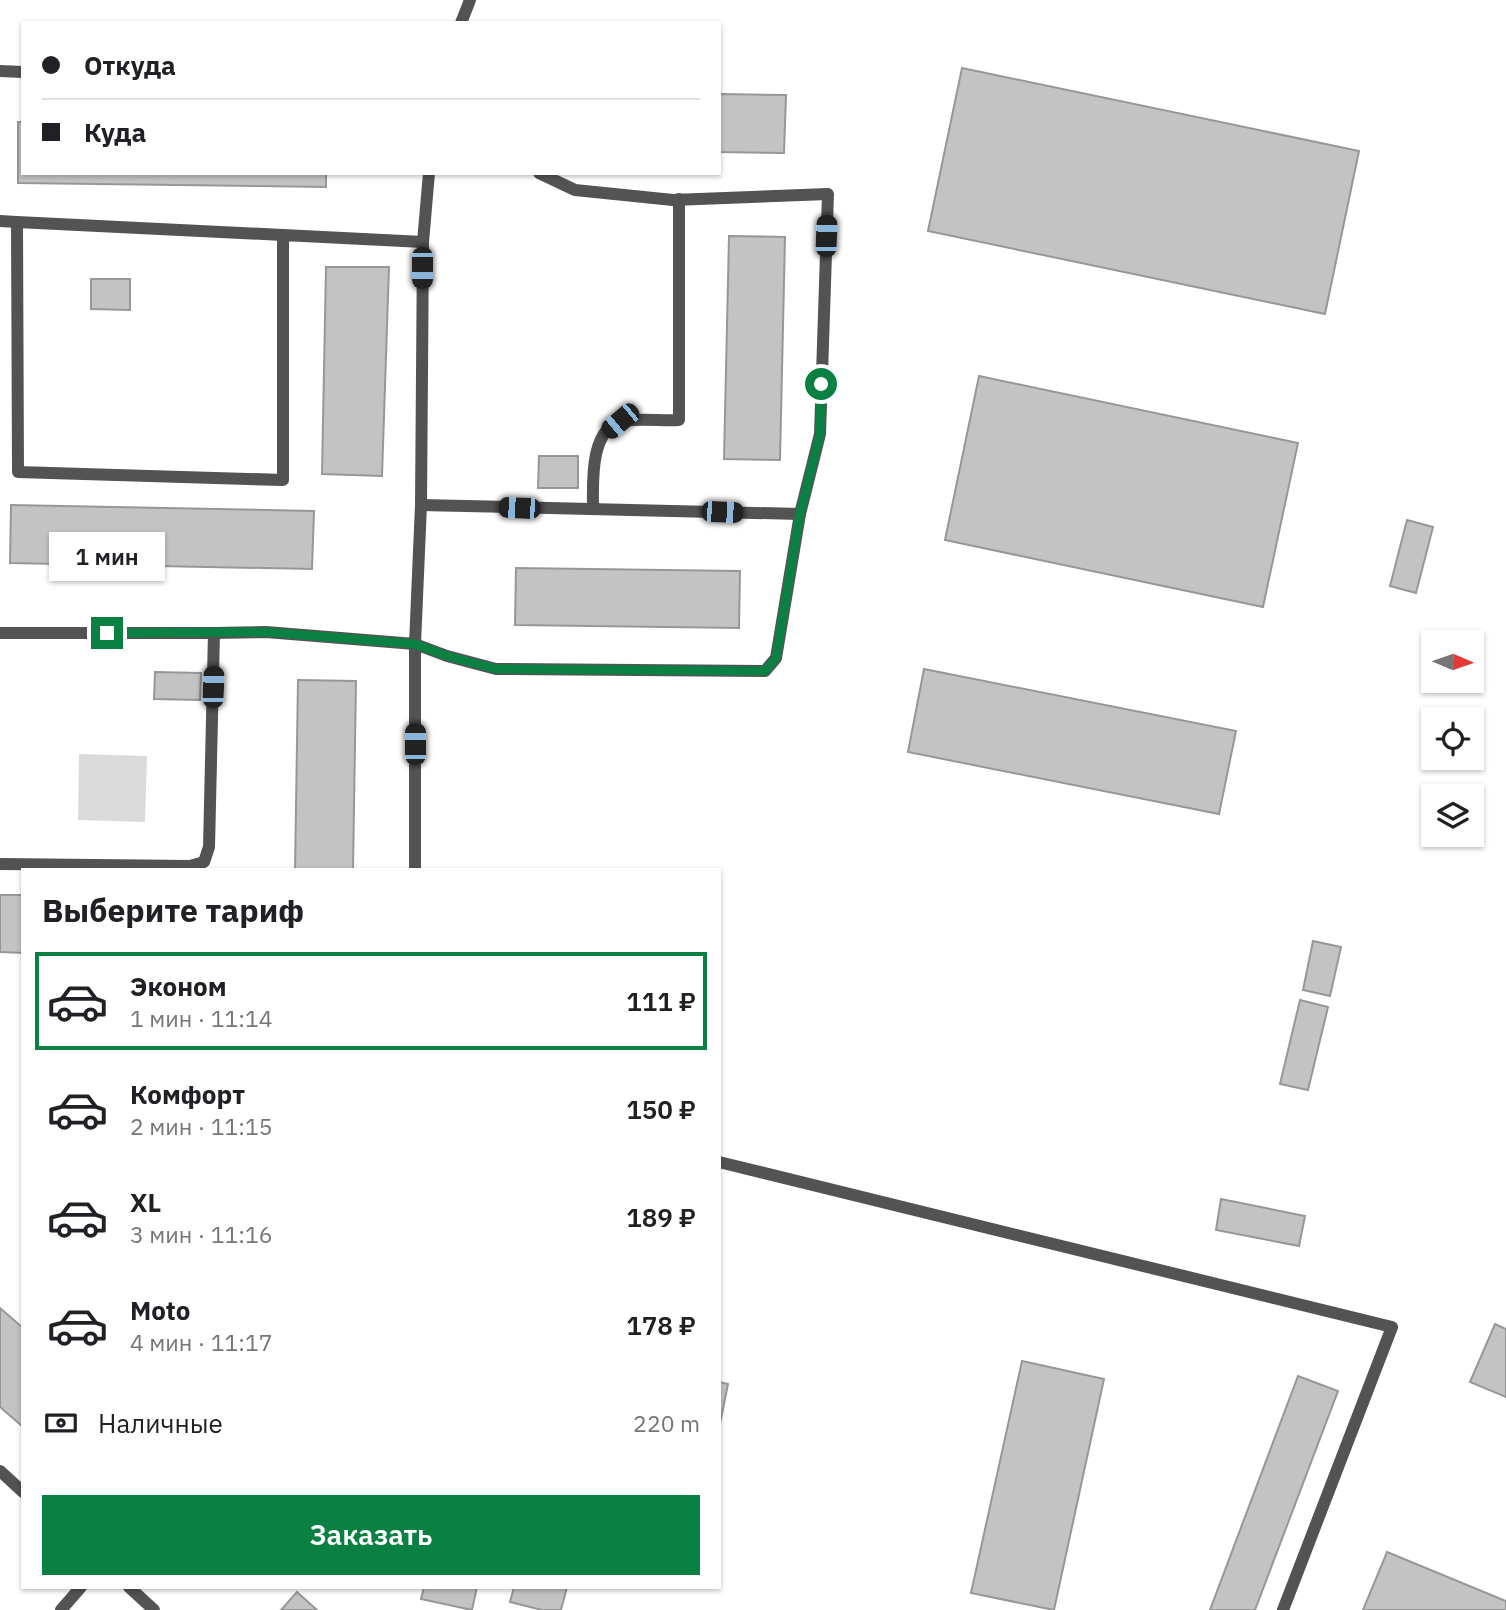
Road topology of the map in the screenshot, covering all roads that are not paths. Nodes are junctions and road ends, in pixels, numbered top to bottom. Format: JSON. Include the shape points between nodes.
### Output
{"nodes":[{"id":1,"x":471,"y":0,"type":"edge"},
{"id":2,"x":462,"y":21,"type":"edge"},
{"id":3,"x":0,"y":71,"type":"edge"},
{"id":4,"x":21,"y":72,"type":"edge"},
{"id":5,"x":429,"y":175,"type":"edge"},
{"id":6,"x":543,"y":175,"type":"edge"},
{"id":7,"x":679,"y":200,"type":"junction"},
{"id":8,"x":0,"y":221,"type":"edge"},
{"id":9,"x":17,"y":222,"type":"junction"},
{"id":10,"x":283,"y":235,"type":"junction"},
{"id":11,"x":423,"y":242,"type":"junction"},
{"id":12,"x":421,"y":505,"type":"junction"},
{"id":13,"x":593,"y":509,"type":"junction"},
{"id":14,"x":800,"y":514,"type":"junction"},
{"id":15,"x":0,"y":633,"type":"edge"},
{"id":16,"x":214,"y":633,"type":"junction"},
{"id":17,"x":415,"y":644,"type":"junction"},
{"id":18,"x":0,"y":864,"type":"edge"},
{"id":19,"x":415,"y":868,"type":"edge"},
{"id":20,"x":721,"y":1162,"type":"edge"},
{"id":21,"x":0,"y":1471,"type":"edge"},
{"id":22,"x":21,"y":1490,"type":"edge"},
{"id":23,"x":79,"y":1589,"type":"edge"},
{"id":24,"x":131,"y":1589,"type":"edge"},
{"id":25,"x":61,"y":1610,"type":"edge"},
{"id":26,"x":154,"y":1610,"type":"edge"},
{"id":27,"x":1283,"y":1610,"type":"edge"}],
"edges":[{"from":1,"to":2,"type":"lane"},
{"from":3,"to":4,"type":"lane"},
{"from":5,"to":11,"type":"lane"},
{"from":6,"to":7,"type":"lane","via":[[575,190]]},
{"from":7,"to":13,"type":"lane","via":[[679,421],[620,421],[605,433],[593,456]]},
{"from":7,"to":14,"type":"lane","via":[[828,194],[820,434]]},
{"from":8,"to":9,"type":"lane"},
{"from":9,"to":10,"type":"lane"},
{"from":9,"to":10,"type":"lane","via":[[19,472],[283,480]]},
{"from":10,"to":11,"type":"lane"},
{"from":11,"to":12,"type":"lane"},
{"from":12,"to":13,"type":"lane"},
{"from":12,"to":17,"type":"lane"},
{"from":13,"to":14,"type":"lane"},
{"from":14,"to":17,"type":"lane","via":[[776,658],[765,671],[496,669]]},
{"from":15,"to":16,"type":"lane"},
{"from":16,"to":17,"type":"lane","via":[[266,632]]},
{"from":16,"to":18,"type":"lane","via":[[204,862],[190,866]]},
{"from":17,"to":19,"type":"lane"},
{"from":20,"to":27,"type":"lane","via":[[1392,1327]]},
{"from":21,"to":22,"type":"lane"},
{"from":23,"to":25,"type":"lane"},
{"from":24,"to":26,"type":"lane"}]}
